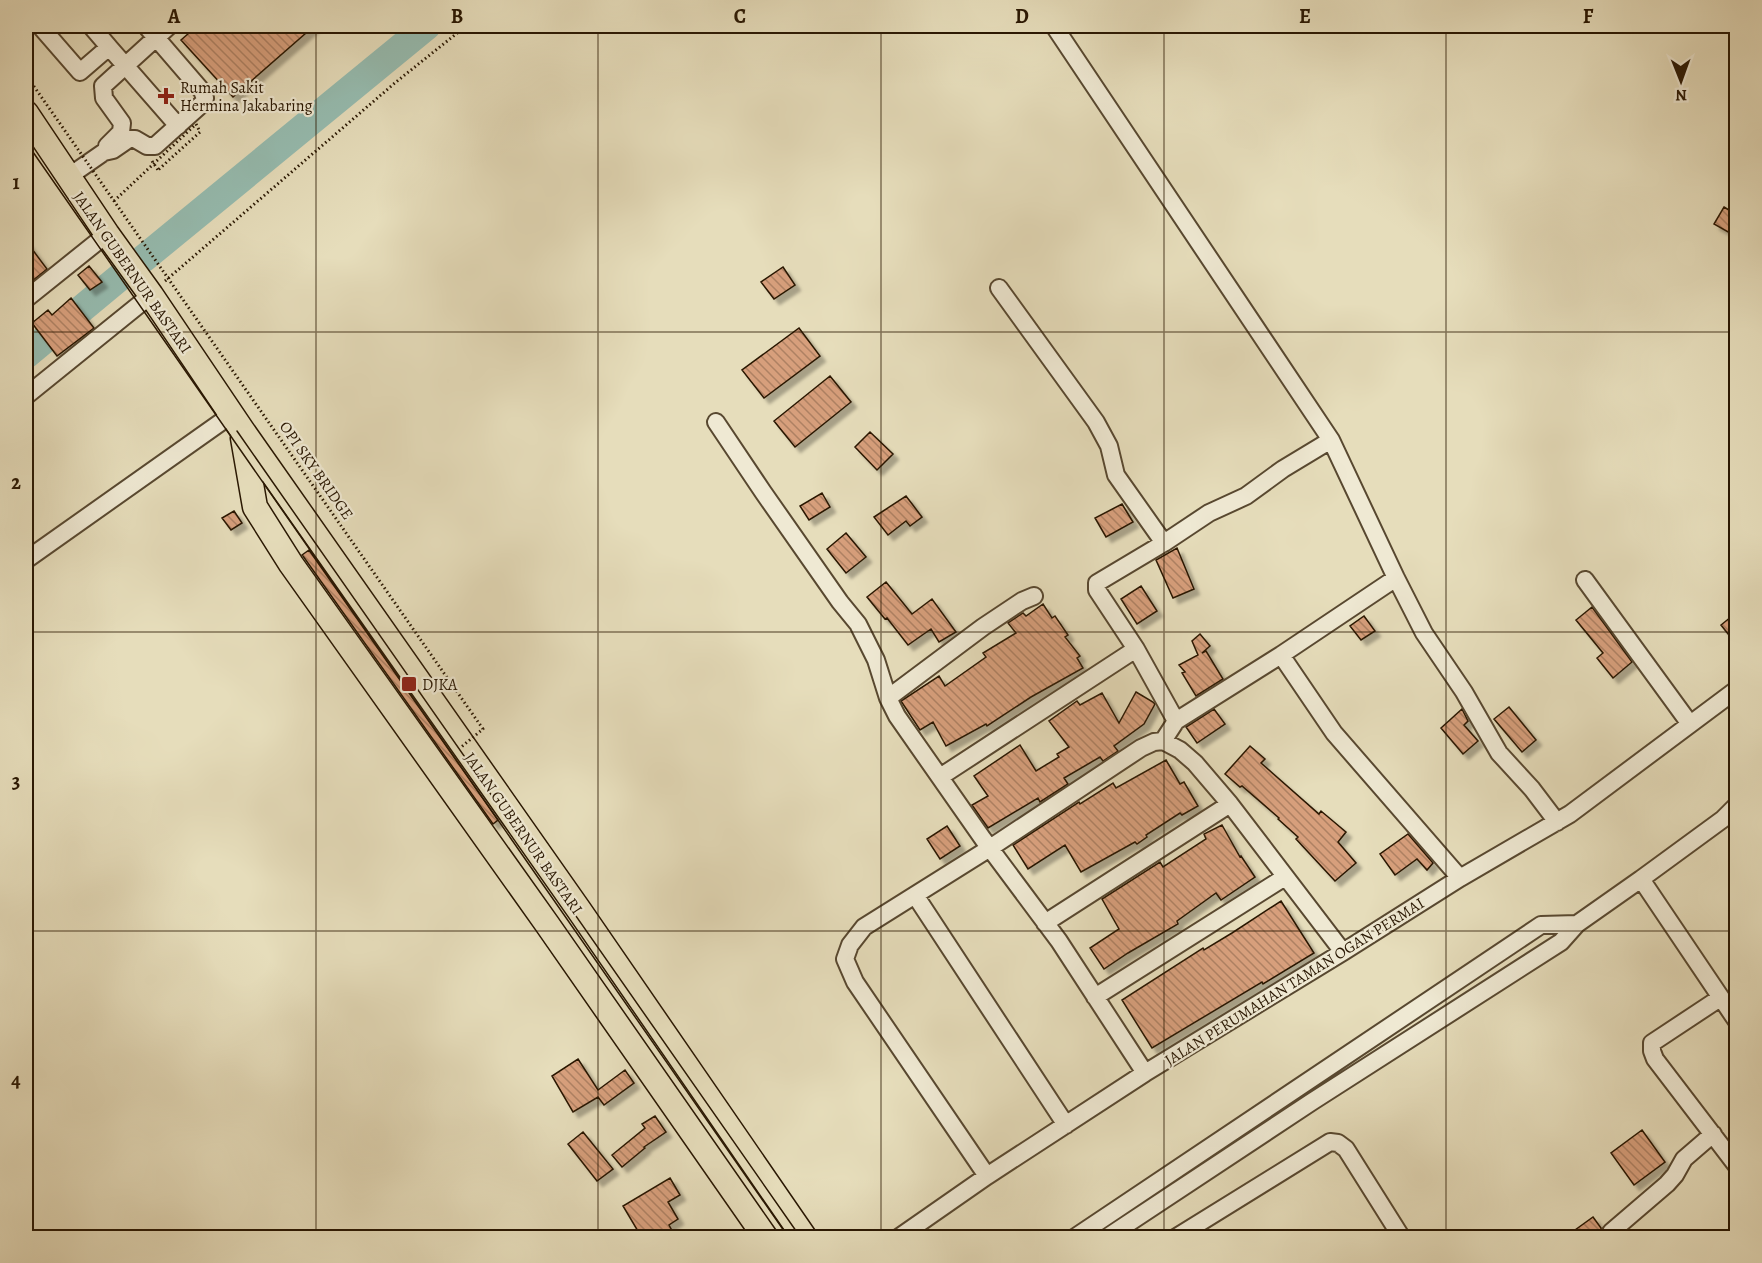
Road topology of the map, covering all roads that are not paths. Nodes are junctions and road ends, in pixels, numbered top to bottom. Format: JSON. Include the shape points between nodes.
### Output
{"nodes":[{"id":1,"x":40,"y":26,"type":"edge"},
{"id":2,"x":91,"y":26,"type":"edge"},
{"id":3,"x":1054,"y":26,"type":"edge"},
{"id":4,"x":157,"y":29,"type":"edge"},
{"id":5,"x":109,"y":47,"type":"junction"},
{"id":6,"x":125,"y":65,"type":"junction"},
{"id":7,"x":123,"y":123,"type":"junction"},
{"id":8,"x":178,"y":126,"type":"junction"},
{"id":9,"x":30,"y":129,"type":"edge"},
{"id":10,"x":138,"y":141,"type":"junction"},
{"id":11,"x":104,"y":152,"type":"junction"},
{"id":12,"x":68,"y":177,"type":"junction"},
{"id":13,"x":107,"y":234,"type":"junction"},
{"id":14,"x":999,"y":288,"type":"dead end"},
{"id":15,"x":152,"y":295,"type":"junction"},
{"id":16,"x":26,"y":299,"type":"edge"},
{"id":17,"x":26,"y":396,"type":"edge"},
{"id":18,"x":236,"y":422,"type":"junction"},
{"id":19,"x":716,"y":422,"type":"dead end"},
{"id":20,"x":1331,"y":440,"type":"junction"},
{"id":21,"x":1164,"y":543,"type":"junction"},
{"id":22,"x":26,"y":560,"type":"edge"},
{"id":23,"x":1396,"y":578,"type":"junction"},
{"id":24,"x":1585,"y":580,"type":"dead end"},
{"id":25,"x":1034,"y":596,"type":"dead end"},
{"id":26,"x":1136,"y":649,"type":"junction"},
{"id":27,"x":1281,"y":655,"type":"junction"},
{"id":28,"x":1737,"y":690,"type":"edge"},
{"id":29,"x":888,"y":698,"type":"junction"},
{"id":30,"x":1176,"y":720,"type":"junction"},
{"id":31,"x":1690,"y":724,"type":"junction"},
{"id":32,"x":1163,"y":741,"type":"junction"},
{"id":33,"x":940,"y":777,"type":"junction"},
{"id":34,"x":1230,"y":804,"type":"junction"},
{"id":35,"x":1737,"y":806,"type":"edge"},
{"id":36,"x":1557,"y":822,"type":"junction"},
{"id":37,"x":990,"y":848,"type":"junction"},
{"id":38,"x":1285,"y":877,"type":"junction"},
{"id":39,"x":1460,"y":878,"type":"junction"},
{"id":40,"x":1641,"y":879,"type":"junction"},
{"id":41,"x":915,"y":895,"type":"junction"},
{"id":42,"x":579,"y":910,"type":"junction"},
{"id":43,"x":1046,"y":923,"type":"junction"},
{"id":44,"x":547,"y":924,"type":"junction"},
{"id":45,"x":1577,"y":924,"type":"junction"},
{"id":46,"x":1343,"y":952,"type":"junction"},
{"id":47,"x":1095,"y":997,"type":"junction"},
{"id":48,"x":1720,"y":998,"type":"junction"},
{"id":49,"x":1737,"y":1020,"type":"edge"},
{"id":50,"x":1145,"y":1073,"type":"junction"},
{"id":51,"x":1066,"y":1125,"type":"junction"},
{"id":52,"x":1713,"y":1134,"type":"junction"},
{"id":53,"x":1737,"y":1165,"type":"edge"},
{"id":54,"x":987,"y":1176,"type":"junction"},
{"id":55,"x":1611,"y":1232,"type":"dead end"},
{"id":56,"x":766,"y":1238,"type":"edge"},
{"id":57,"x":805,"y":1238,"type":"edge"},
{"id":58,"x":898,"y":1238,"type":"edge"},
{"id":59,"x":1074,"y":1238,"type":"edge"},
{"id":60,"x":1106,"y":1238,"type":"edge"},
{"id":61,"x":1175,"y":1238,"type":"edge"},
{"id":62,"x":1402,"y":1238,"type":"edge"}],
"edges":[{"from":1,"to":5,"type":"street","via":[[80,72]]},
{"from":2,"to":5,"type":"street"},
{"from":3,"to":20,"type":"street"},
{"from":4,"to":6,"type":"street"},
{"from":4,"to":8,"type":"street","via":[[204,94],[201,106]]},
{"from":5,"to":6,"type":"street"},
{"from":6,"to":7,"type":"street","via":[[102,90]]},
{"from":6,"to":8,"type":"street"},
{"from":7,"to":10,"type":"street"},
{"from":7,"to":11,"type":"street"},
{"from":8,"to":10,"type":"street","via":[[155,146]]},
{"from":9,"to":12,"type":"highway","name":"JALAN GUBERNUR BASTARI"},
{"from":10,"to":11,"type":"street","via":[[129,139]]},
{"from":11,"to":12,"type":"street"},
{"from":12,"to":13,"type":"highway","name":"JALAN GUBERNUR BASTARI"},
{"from":13,"to":15,"type":"highway","name":"JALAN GUBERNUR BASTARI"},
{"from":13,"to":16,"type":"street"},
{"from":14,"to":21,"type":"street","via":[[1096,422],[1109,446],[1116,475]]},
{"from":15,"to":17,"type":"street"},
{"from":15,"to":18,"type":"highway","name":"JALAN GUBERNUR BASTARI"},
{"from":18,"to":22,"type":"street"},
{"from":18,"to":42,"type":"highway","name":"JALAN GUBERNUR BASTARI"},
{"from":18,"to":44,"type":"highway","name":"JALAN GUBERNUR BASTARI","via":[[255,507],[291,564]]},
{"from":19,"to":29,"type":"street","via":[[858,624],[876,660]]},
{"from":20,"to":21,"type":"street"},
{"from":20,"to":23,"type":"street"},
{"from":21,"to":26,"type":"street","via":[[1097,583],[1097,590]]},
{"from":23,"to":27,"type":"street"},
{"from":23,"to":36,"type":"street","via":[[1424,633],[1499,753]]},
{"from":24,"to":31,"type":"street"},
{"from":25,"to":29,"type":"street","via":[[983,627]]},
{"from":26,"to":30,"type":"street"},
{"from":26,"to":33,"type":"street"},
{"from":27,"to":30,"type":"street"},
{"from":27,"to":39,"type":"street","via":[[1334,733]]},
{"from":28,"to":31,"type":"street","name":"JALAN PERUMAHAN TAMAN OGAN PERMAI"},
{"from":29,"to":33,"type":"street"},
{"from":30,"to":32,"type":"street"},
{"from":31,"to":36,"type":"street","name":"JALAN PERUMAHAN TAMAN OGAN PERMAI"},
{"from":32,"to":34,"type":"street","via":[[1195,763]]},
{"from":32,"to":37,"type":"street","via":[[1141,748]]},
{"from":33,"to":37,"type":"street"},
{"from":34,"to":38,"type":"street"},
{"from":34,"to":43,"type":"street"},
{"from":35,"to":40,"type":"street"},
{"from":36,"to":39,"type":"street","name":"JALAN PERUMAHAN TAMAN OGAN PERMAI"},
{"from":37,"to":41,"type":"street"},
{"from":37,"to":43,"type":"street"},
{"from":38,"to":46,"type":"street"},
{"from":38,"to":47,"type":"street"},
{"from":39,"to":46,"type":"street","name":"JALAN PERUMAHAN TAMAN OGAN PERMAI"},
{"from":40,"to":45,"type":"street"},
{"from":40,"to":48,"type":"street"},
{"from":41,"to":51,"type":"street"},
{"from":41,"to":54,"type":"street","via":[[864,927],[845,959],[855,982]]},
{"from":42,"to":44,"type":"highway"},
{"from":42,"to":57,"type":"highway","name":"JALAN GUBERNUR BASTARI"},
{"from":43,"to":47,"type":"street"},
{"from":44,"to":56,"type":"highway","name":"JALAN GUBERNUR BASTARI"},
{"from":45,"to":59,"type":"street","via":[[1540,925]]},
{"from":45,"to":60,"type":"street","via":[[1561,942]]},
{"from":46,"to":50,"type":"street","name":"JALAN PERUMAHAN TAMAN OGAN PERMAI"},
{"from":47,"to":50,"type":"street"},
{"from":48,"to":49,"type":"street"},
{"from":48,"to":52,"type":"street","via":[[1652,1043],[1655,1059]]},
{"from":50,"to":51,"type":"street","name":"JALAN PERUMAHAN TAMAN OGAN PERMAI"},
{"from":51,"to":54,"type":"street","name":"JALAN PERUMAHAN TAMAN OGAN PERMAI"},
{"from":52,"to":53,"type":"street"},
{"from":52,"to":55,"type":"street","via":[[1684,1159],[1667,1184]]},
{"from":54,"to":58,"type":"street","name":"JALAN PERUMAHAN TAMAN OGAN PERMAI"},
{"from":61,"to":62,"type":"street","via":[[1330,1142],[1346,1149]]}]}
